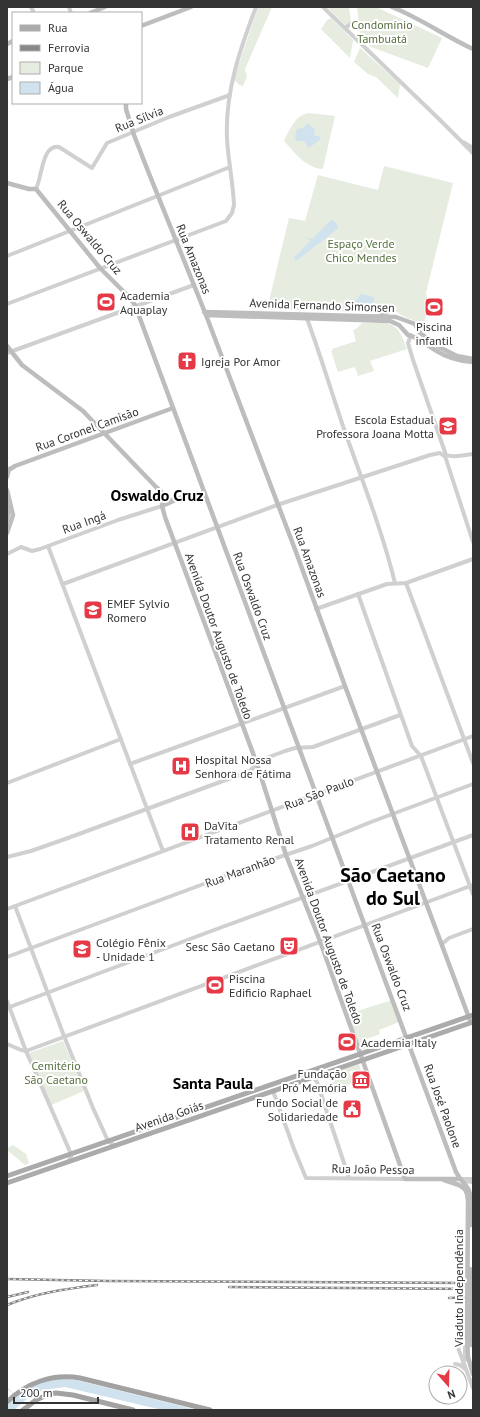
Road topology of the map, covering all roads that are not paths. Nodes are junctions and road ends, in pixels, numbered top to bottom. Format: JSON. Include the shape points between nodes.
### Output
{"nodes":[{"id":1,"x":105,"y":7,"type":"edge"},
{"id":2,"x":191,"y":7,"type":"edge"},
{"id":3,"x":256,"y":7,"type":"edge"},
{"id":4,"x":324,"y":7,"type":"edge"},
{"id":5,"x":392,"y":7,"type":"edge"},
{"id":6,"x":398,"y":7,"type":"edge"},
{"id":7,"x":98,"y":11,"type":"edge"},
{"id":8,"x":355,"y":21,"type":"dead end"},
{"id":9,"x":142,"y":26,"type":"edge"},
{"id":10,"x":345,"y":28,"type":"junction"},
{"id":11,"x":473,"y":47,"type":"edge"},
{"id":12,"x":230,"y":95,"type":"junction"},
{"id":13,"x":126,"y":104,"type":"edge"},
{"id":14,"x":134,"y":132,"type":"junction"},
{"id":15,"x":473,"y":150,"type":"edge"},
{"id":16,"x":230,"y":167,"type":"junction"},
{"id":17,"x":7,"y":183,"type":"edge"},
{"id":18,"x":36,"y":189,"type":"junction"},
{"id":19,"x":158,"y":197,"type":"junction"},
{"id":20,"x":71,"y":231,"type":"junction"},
{"id":21,"x":176,"y":240,"type":"junction"},
{"id":22,"x":7,"y":256,"type":"edge"},
{"id":23,"x":100,"y":268,"type":"junction"},
{"id":24,"x":194,"y":284,"type":"junction"},
{"id":25,"x":7,"y":304,"type":"edge"},
{"id":26,"x":136,"y":306,"type":"junction"},
{"id":27,"x":390,"y":311,"type":"dead end"},
{"id":28,"x":205,"y":313,"type":"junction"},
{"id":29,"x":306,"y":316,"type":"junction"},
{"id":30,"x":379,"y":316,"type":"junction"},
{"id":31,"x":410,"y":323,"type":"junction"},
{"id":32,"x":417,"y":328,"type":"junction"},
{"id":33,"x":404,"y":330,"type":"junction"},
{"id":34,"x":412,"y":335,"type":"junction"},
{"id":35,"x":7,"y":346,"type":"edge"},
{"id":36,"x":9,"y":353,"type":"edge"},
{"id":37,"x":473,"y":359,"type":"edge"},
{"id":38,"x":473,"y":362,"type":"edge"},
{"id":39,"x":173,"y":408,"type":"junction"},
{"id":40,"x":104,"y":433,"type":"junction"},
{"id":41,"x":444,"y":454,"type":"junction"},
{"id":42,"x":473,"y":454,"type":"edge"},
{"id":43,"x":8,"y":470,"type":"edge"},
{"id":44,"x":7,"y":477,"type":"edge"},
{"id":45,"x":362,"y":477,"type":"junction"},
{"id":46,"x":157,"y":488,"type":"junction"},
{"id":47,"x":7,"y":490,"type":"edge"},
{"id":48,"x":206,"y":498,"type":"junction"},
{"id":49,"x":173,"y":501,"type":"junction"},
{"id":50,"x":277,"y":505,"type":"junction"},
{"id":51,"x":7,"y":506,"type":"edge"},
{"id":52,"x":162,"y":506,"type":"junction"},
{"id":53,"x":7,"y":520,"type":"edge"},
{"id":54,"x":217,"y":527,"type":"junction"},
{"id":55,"x":7,"y":533,"type":"edge"},
{"id":56,"x":473,"y":542,"type":"edge"},
{"id":57,"x":174,"y":544,"type":"junction"},
{"id":58,"x":48,"y":546,"type":"junction"},
{"id":59,"x":7,"y":550,"type":"edge"},
{"id":60,"x":13,"y":551,"type":"junction"},
{"id":61,"x":7,"y":554,"type":"edge"},
{"id":62,"x":473,"y":560,"type":"edge"},
{"id":63,"x":395,"y":583,"type":"junction"},
{"id":64,"x":406,"y":583,"type":"junction"},
{"id":65,"x":63,"y":584,"type":"junction"},
{"id":66,"x":358,"y":594,"type":"junction"},
{"id":67,"x":316,"y":609,"type":"junction"},
{"id":68,"x":345,"y":686,"type":"junction"},
{"id":69,"x":284,"y":708,"type":"junction"},
{"id":70,"x":400,"y":715,"type":"junction"},
{"id":71,"x":241,"y":723,"type":"junction"},
{"id":72,"x":361,"y":730,"type":"junction"},
{"id":73,"x":473,"y":736,"type":"edge"},
{"id":74,"x":121,"y":739,"type":"junction"},
{"id":75,"x":464,"y":739,"type":"junction"},
{"id":76,"x":299,"y":748,"type":"junction"},
{"id":77,"x":414,"y":748,"type":"junction"},
{"id":78,"x":420,"y":756,"type":"junction"},
{"id":79,"x":410,"y":760,"type":"junction"},
{"id":80,"x":473,"y":763,"type":"edge"},
{"id":81,"x":130,"y":764,"type":"junction"},
{"id":82,"x":257,"y":764,"type":"junction"},
{"id":83,"x":377,"y":771,"type":"junction"},
{"id":84,"x":7,"y":783,"type":"edge"},
{"id":85,"x":473,"y":784,"type":"edge"},
{"id":86,"x":317,"y":794,"type":"junction"},
{"id":87,"x":437,"y":797,"type":"junction"},
{"id":88,"x":147,"y":809,"type":"junction"},
{"id":89,"x":272,"y":810,"type":"junction"},
{"id":90,"x":394,"y":814,"type":"junction"},
{"id":91,"x":473,"y":834,"type":"edge"},
{"id":92,"x":333,"y":838,"type":"junction"},
{"id":93,"x":453,"y":842,"type":"junction"},
{"id":94,"x":162,"y":851,"type":"junction"},
{"id":95,"x":286,"y":855,"type":"junction"},
{"id":96,"x":8,"y":856,"type":"edge"},
{"id":97,"x":410,"y":858,"type":"junction"},
{"id":98,"x":348,"y":880,"type":"junction"},
{"id":99,"x":471,"y":885,"type":"edge"},
{"id":100,"x":473,"y":894,"type":"edge"},
{"id":101,"x":303,"y":897,"type":"junction"},
{"id":102,"x":426,"y":902,"type":"junction"},
{"id":103,"x":14,"y":906,"type":"junction"},
{"id":104,"x":7,"y":909,"type":"edge"},
{"id":105,"x":365,"y":924,"type":"junction"},
{"id":106,"x":473,"y":929,"type":"edge"},
{"id":107,"x":320,"y":941,"type":"junction"},
{"id":108,"x":442,"y":944,"type":"junction"},
{"id":109,"x":31,"y":949,"type":"junction"},
{"id":110,"x":7,"y":957,"type":"edge"},
{"id":111,"x":48,"y":992,"type":"junction"},
{"id":112,"x":7,"y":1001,"type":"edge"},
{"id":113,"x":8,"y":1007,"type":"edge"},
{"id":114,"x":471,"y":1016,"type":"edge"},
{"id":115,"x":472,"y":1024,"type":"edge"},
{"id":116,"x":64,"y":1036,"type":"junction"},
{"id":117,"x":407,"y":1038,"type":"junction"},
{"id":118,"x":7,"y":1044,"type":"edge"},
{"id":119,"x":410,"y":1044,"type":"junction"},
{"id":120,"x":26,"y":1051,"type":"junction"},
{"id":121,"x":360,"y":1054,"type":"junction"},
{"id":122,"x":362,"y":1060,"type":"junction"},
{"id":123,"x":300,"y":1074,"type":"junction"},
{"id":124,"x":313,"y":1077,"type":"junction"},
{"id":125,"x":273,"y":1091,"type":"junction"},
{"id":126,"x":108,"y":1141,"type":"junction"},
{"id":127,"x":114,"y":1146,"type":"junction"},
{"id":128,"x":71,"y":1154,"type":"junction"},
{"id":129,"x":68,"y":1162,"type":"junction"},
{"id":130,"x":7,"y":1176,"type":"edge"},
{"id":131,"x":349,"y":1178,"type":"junction"},
{"id":132,"x":440,"y":1178,"type":"junction"},
{"id":133,"x":404,"y":1179,"type":"junction"},
{"id":134,"x":460,"y":1180,"type":"junction"},
{"id":135,"x":473,"y":1180,"type":"edge"},
{"id":136,"x":7,"y":1183,"type":"edge"},
{"id":137,"x":466,"y":1190,"type":"junction"},
{"id":138,"x":471,"y":1198,"type":"edge"},
{"id":139,"x":473,"y":1337,"type":"edge"},
{"id":140,"x":473,"y":1342,"type":"edge"},
{"id":141,"x":463,"y":1362,"type":"junction"},
{"id":142,"x":455,"y":1364,"type":"dead end"},
{"id":143,"x":460,"y":1365,"type":"edge"},
{"id":144,"x":464,"y":1365,"type":"edge"},
{"id":145,"x":473,"y":1365,"type":"edge"},
{"id":146,"x":468,"y":1374,"type":"edge"},
{"id":147,"x":473,"y":1374,"type":"edge"},
{"id":148,"x":473,"y":1388,"type":"edge"},
{"id":149,"x":7,"y":1402,"type":"edge"},
{"id":150,"x":23,"y":1410,"type":"edge"},
{"id":151,"x":133,"y":1410,"type":"edge"},
{"id":152,"x":210,"y":1410,"type":"edge"}],
"edges":[{"from":1,"to":7,"type":"main road"},
{"from":2,"to":9,"type":"main road"},
{"from":3,"to":12,"type":"street","via":[[234,71]]},
{"from":4,"to":10,"type":"street"},
{"from":5,"to":11,"type":"main road"},
{"from":6,"to":11,"type":"main road"},
{"from":8,"to":10,"type":"street"},
{"from":10,"to":15,"type":"street"},
{"from":12,"to":14,"type":"street","name":"Rua Sílvia"},
{"from":12,"to":16,"type":"street","via":[[227,137]]},
{"from":13,"to":14,"type":"main road","name":"Rua Amazonas"},
{"from":14,"to":18,"type":"street","name":"Rua Sílvia","via":[[107,143],[92,168],[59,147],[52,148],[46,155]]},
{"from":14,"to":19,"type":"main road","name":"Rua Amazonas"},
{"from":16,"to":19,"type":"street"},
{"from":16,"to":21,"type":"street","via":[[234,205],[232,213],[226,221]]},
{"from":17,"to":18,"type":"main road"},
{"from":18,"to":20,"type":"main road","name":"Rua Oswaldo Cruz"},
{"from":19,"to":20,"type":"street"},
{"from":19,"to":21,"type":"main road","name":"Rua Amazonas"},
{"from":20,"to":22,"type":"street"},
{"from":20,"to":23,"type":"main road","name":"Rua Oswaldo Cruz"},
{"from":21,"to":23,"type":"street"},
{"from":21,"to":24,"type":"main road","name":"Rua Amazonas"},
{"from":23,"to":25,"type":"street"},
{"from":23,"to":26,"type":"main road","name":"Rua Oswaldo Cruz"},
{"from":24,"to":26,"type":"street"},
{"from":24,"to":28,"type":"main road","name":"Rua Amazonas"},
{"from":26,"to":36,"type":"street"},
{"from":26,"to":39,"type":"main road","name":"Rua Oswaldo Cruz"},
{"from":27,"to":30,"type":"main road"},
{"from":28,"to":29,"type":"main road","name":"Avenida Fernando Simonsen"},
{"from":28,"to":50,"type":"main road","name":"Rua Amazonas"},
{"from":29,"to":30,"type":"main road","name":"Avenida Fernando Simonsen"},
{"from":29,"to":33,"type":"main road","name":"Avenida Fernando Simonsen","via":[[387,320]]},
{"from":29,"to":45,"type":"street"},
{"from":30,"to":31,"type":"main road","name":"Avenida Fernando Simonsen","via":[[396,317]]},
{"from":31,"to":32,"type":"main road","name":"Avenida Fernando Simonsen","via":[[415,324]]},
{"from":31,"to":33,"type":"main road","via":[[405,325]]},
{"from":32,"to":34,"type":"main road"},
{"from":32,"to":37,"type":"main road","name":"Avenida Fernando Simonsen","via":[[438,347],[457,356]]},
{"from":33,"to":34,"type":"main road","name":"Avenida Fernando Simonsen","via":[[405,333]]},
{"from":34,"to":38,"type":"main road","name":"Avenida Fernando Simonsen","via":[[436,351]]},
{"from":34,"to":41,"type":"street","via":[[408,343]]},
{"from":35,"to":36,"type":"main road"},
{"from":36,"to":40,"type":"main road","via":[[29,371],[78,406]]},
{"from":39,"to":40,"type":"main road","name":"Rua Coronel Camisão"},
{"from":39,"to":48,"type":"main road","name":"Rua Oswaldo Cruz"},
{"from":40,"to":43,"type":"main road","name":"Rua Coronel Camisão"},
{"from":40,"to":46,"type":"main road"},
{"from":41,"to":42,"type":"street"},
{"from":41,"to":45,"type":"street","via":[[430,455]]},
{"from":41,"to":56,"type":"street"},
{"from":43,"to":44,"type":"main road"},
{"from":45,"to":50,"type":"street"},
{"from":45,"to":63,"type":"street"},
{"from":46,"to":49,"type":"main road"},
{"from":46,"to":52,"type":"main road","name":"Avenida Doutor Augusto de Toledo","via":[[163,499]]},
{"from":47,"to":55,"type":"main road","via":[[13,515]]},
{"from":48,"to":49,"type":"main road","name":"Rua Ingá","via":[[194,493]]},
{"from":48,"to":54,"type":"main road","name":"Rua Oswaldo Cruz"},
{"from":49,"to":52,"type":"main road","name":"Rua Ingá"},
{"from":50,"to":54,"type":"street"},
{"from":50,"to":67,"type":"main road","name":"Rua Amazonas"},
{"from":51,"to":53,"type":"main road"},
{"from":52,"to":57,"type":"main road","name":"Avenida Doutor Augusto de Toledo"},
{"from":52,"to":58,"type":"street","name":"Rua Ingá"},
{"from":54,"to":57,"type":"street"},
{"from":54,"to":69,"type":"main road","name":"Rua Oswaldo Cruz"},
{"from":57,"to":65,"type":"street"},
{"from":57,"to":71,"type":"main road","name":"Avenida Doutor Augusto de Toledo"},
{"from":58,"to":60,"type":"street","name":"Rua Ingá","via":[[34,551],[21,547]]},
{"from":58,"to":65,"type":"street"},
{"from":59,"to":60,"type":"street","name":"Rua Ingá"},
{"from":60,"to":61,"type":"street","name":"Rua Ingá"},
{"from":62,"to":64,"type":"street"},
{"from":63,"to":64,"type":"street"},
{"from":63,"to":66,"type":"street"},
{"from":64,"to":75,"type":"street"},
{"from":65,"to":74,"type":"street"},
{"from":66,"to":67,"type":"street"},
{"from":66,"to":70,"type":"street"},
{"from":67,"to":68,"type":"main road","name":"Rua Amazonas"},
{"from":68,"to":69,"type":"street"},
{"from":68,"to":72,"type":"main road","name":"Rua Amazonas"},
{"from":69,"to":71,"type":"street"},
{"from":69,"to":76,"type":"main road","name":"Rua Oswaldo Cruz"},
{"from":70,"to":72,"type":"street"},
{"from":70,"to":77,"type":"street"},
{"from":71,"to":81,"type":"street"},
{"from":71,"to":82,"type":"main road","name":"Avenida Doutor Augusto de Toledo"},
{"from":72,"to":76,"type":"street","via":[[313,747]]},
{"from":72,"to":83,"type":"main road","name":"Rua Amazonas"},
{"from":73,"to":75,"type":"street","name":"Rua São Paulo"},
{"from":74,"to":81,"type":"street"},
{"from":74,"to":84,"type":"street"},
{"from":75,"to":78,"type":"street","name":"Rua São Paulo"},
{"from":75,"to":80,"type":"street"},
{"from":76,"to":82,"type":"street","via":[[261,760]]},
{"from":76,"to":86,"type":"main road","name":"Rua Oswaldo Cruz"},
{"from":77,"to":78,"type":"street"},
{"from":77,"to":79,"type":"street"},
{"from":78,"to":79,"type":"street","name":"Rua São Paulo"},
{"from":78,"to":87,"type":"street"},
{"from":79,"to":83,"type":"street","name":"Rua São Paulo"},
{"from":81,"to":88,"type":"street"},
{"from":82,"to":88,"type":"street","via":[[250,771]]},
{"from":82,"to":89,"type":"main road","name":"Avenida Doutor Augusto de Toledo"},
{"from":83,"to":86,"type":"street","name":"Rua São Paulo"},
{"from":83,"to":90,"type":"main road","name":"Rua Amazonas"},
{"from":85,"to":87,"type":"street","name":"Rua Maranhão"},
{"from":86,"to":89,"type":"street","name":"Rua São Paulo"},
{"from":86,"to":92,"type":"main road","name":"Rua Oswaldo Cruz"},
{"from":87,"to":90,"type":"street","name":"Rua Maranhão"},
{"from":87,"to":93,"type":"street"},
{"from":88,"to":94,"type":"street"},
{"from":88,"to":96,"type":"street","via":[[34,850]]},
{"from":89,"to":94,"type":"street","name":"Rua São Paulo"},
{"from":89,"to":95,"type":"main road","name":"Avenida Doutor Augusto de Toledo"},
{"from":90,"to":92,"type":"street","name":"Rua Maranhão"},
{"from":90,"to":97,"type":"main road","name":"Rua Amazonas"},
{"from":91,"to":93,"type":"street"},
{"from":92,"to":95,"type":"street","name":"Rua Maranhão"},
{"from":92,"to":98,"type":"main road","name":"Rua Oswaldo Cruz"},
{"from":93,"to":97,"type":"street"},
{"from":93,"to":99,"type":"street"},
{"from":94,"to":103,"type":"street","name":"Rua São Paulo"},
{"from":95,"to":101,"type":"main road","name":"Avenida Doutor Augusto de Toledo"},
{"from":95,"to":109,"type":"street","name":"Rua Maranhão"},
{"from":97,"to":98,"type":"street"},
{"from":97,"to":102,"type":"main road","name":"Rua Amazonas"},
{"from":98,"to":101,"type":"street"},
{"from":98,"to":105,"type":"main road","name":"Rua Oswaldo Cruz"},
{"from":99,"to":100,"type":"street"},
{"from":99,"to":102,"type":"street"},
{"from":101,"to":107,"type":"main road","name":"Avenida Doutor Augusto de Toledo"},
{"from":101,"to":111,"type":"street"},
{"from":102,"to":105,"type":"street"},
{"from":102,"to":108,"type":"main road","name":"Rua Amazonas"},
{"from":103,"to":104,"type":"street","name":"Rua São Paulo"},
{"from":103,"to":109,"type":"street"},
{"from":105,"to":107,"type":"street"},
{"from":105,"to":117,"type":"main road","name":"Rua Oswaldo Cruz"},
{"from":106,"to":108,"type":"street","via":[[449,938]]},
{"from":107,"to":116,"type":"street"},
{"from":107,"to":121,"type":"main road","name":"Avenida Doutor Augusto de Toledo"},
{"from":108,"to":114,"type":"main road","name":"Rua Amazonas"},
{"from":109,"to":110,"type":"street","name":"Rua Maranhão"},
{"from":109,"to":111,"type":"street"},
{"from":111,"to":113,"type":"street"},
{"from":111,"to":116,"type":"street"},
{"from":112,"to":113,"type":"street"},
{"from":113,"to":120,"type":"street"},
{"from":114,"to":115,"type":"main road","name":"Rua Amazonas"},
{"from":114,"to":117,"type":"main road","name":"Avenida Goiás"},
{"from":115,"to":119,"type":"main road","name":"Avenida Goiás"},
{"from":116,"to":120,"type":"street"},
{"from":116,"to":126,"type":"street"},
{"from":117,"to":119,"type":"main road","name":"Rua José Paolone"},
{"from":117,"to":121,"type":"main road","name":"Avenida Goiás"},
{"from":118,"to":120,"type":"street"},
{"from":119,"to":122,"type":"main road","name":"Avenida Goiás"},
{"from":119,"to":134,"type":"main road","name":"Rua José Paolone"},
{"from":120,"to":128,"type":"street"},
{"from":121,"to":122,"type":"main road","name":"Avenida Doutor Augusto de Toledo"},
{"from":121,"to":123,"type":"main road","name":"Avenida Goiás"},
{"from":122,"to":124,"type":"main road","name":"Avenida Goiás"},
{"from":122,"to":133,"type":"main road","name":"Avenida Doutor Augusto de Toledo"},
{"from":123,"to":124,"type":"street"},
{"from":123,"to":126,"type":"main road","name":"Avenida Goiás"},
{"from":124,"to":125,"type":"main road","name":"Avenida Goiás"},
{"from":124,"to":131,"type":"street","via":[[317,1082]]},
{"from":125,"to":127,"type":"main road","name":"Avenida Goiás"},
{"from":125,"to":131,"type":"street","name":"Rua João Pessoa","via":[[306,1178]]},
{"from":126,"to":127,"type":"street"},
{"from":126,"to":128,"type":"main road","name":"Avenida Goiás"},
{"from":127,"to":129,"type":"main road","name":"Avenida Goiás"},
{"from":128,"to":129,"type":"street"},
{"from":128,"to":130,"type":"main road","name":"Avenida Goiás"},
{"from":129,"to":136,"type":"main road","name":"Avenida Goiás"},
{"from":131,"to":133,"type":"street","name":"Rua João Pessoa"},
{"from":132,"to":133,"type":"main road","name":"Rua João Pessoa"},
{"from":132,"to":134,"type":"main road"},
{"from":132,"to":137,"type":"main road"},
{"from":134,"to":135,"type":"street"},
{"from":134,"to":137,"type":"main road","name":"Rua José Paolone"},
{"from":134,"to":138,"type":"main road","name":"Rua José Paolone","via":[[470,1189]]},
{"from":137,"to":138,"type":"main road"},
{"from":138,"to":145,"type":"main road","name":"Viaduto Independência","bridge":true,"via":[[470,1345]]},
{"from":138,"to":147,"type":"main road","name":"Viaduto Independência","bridge":true,"via":[[467,1336],[468,1356]]},
{"from":139,"to":141,"type":"street","via":[[459,1339],[457,1345]]},
{"from":140,"to":141,"type":"street","via":[[465,1346]]},
{"from":141,"to":144,"type":"street"},
{"from":142,"to":143,"type":"street"},
{"from":146,"to":148,"type":"street"},
{"from":149,"to":152,"type":"highway","via":[[18,1392],[38,1381],[64,1376]]},
{"from":150,"to":151,"type":"highway","via":[[36,1400],[56,1393]]}]}
